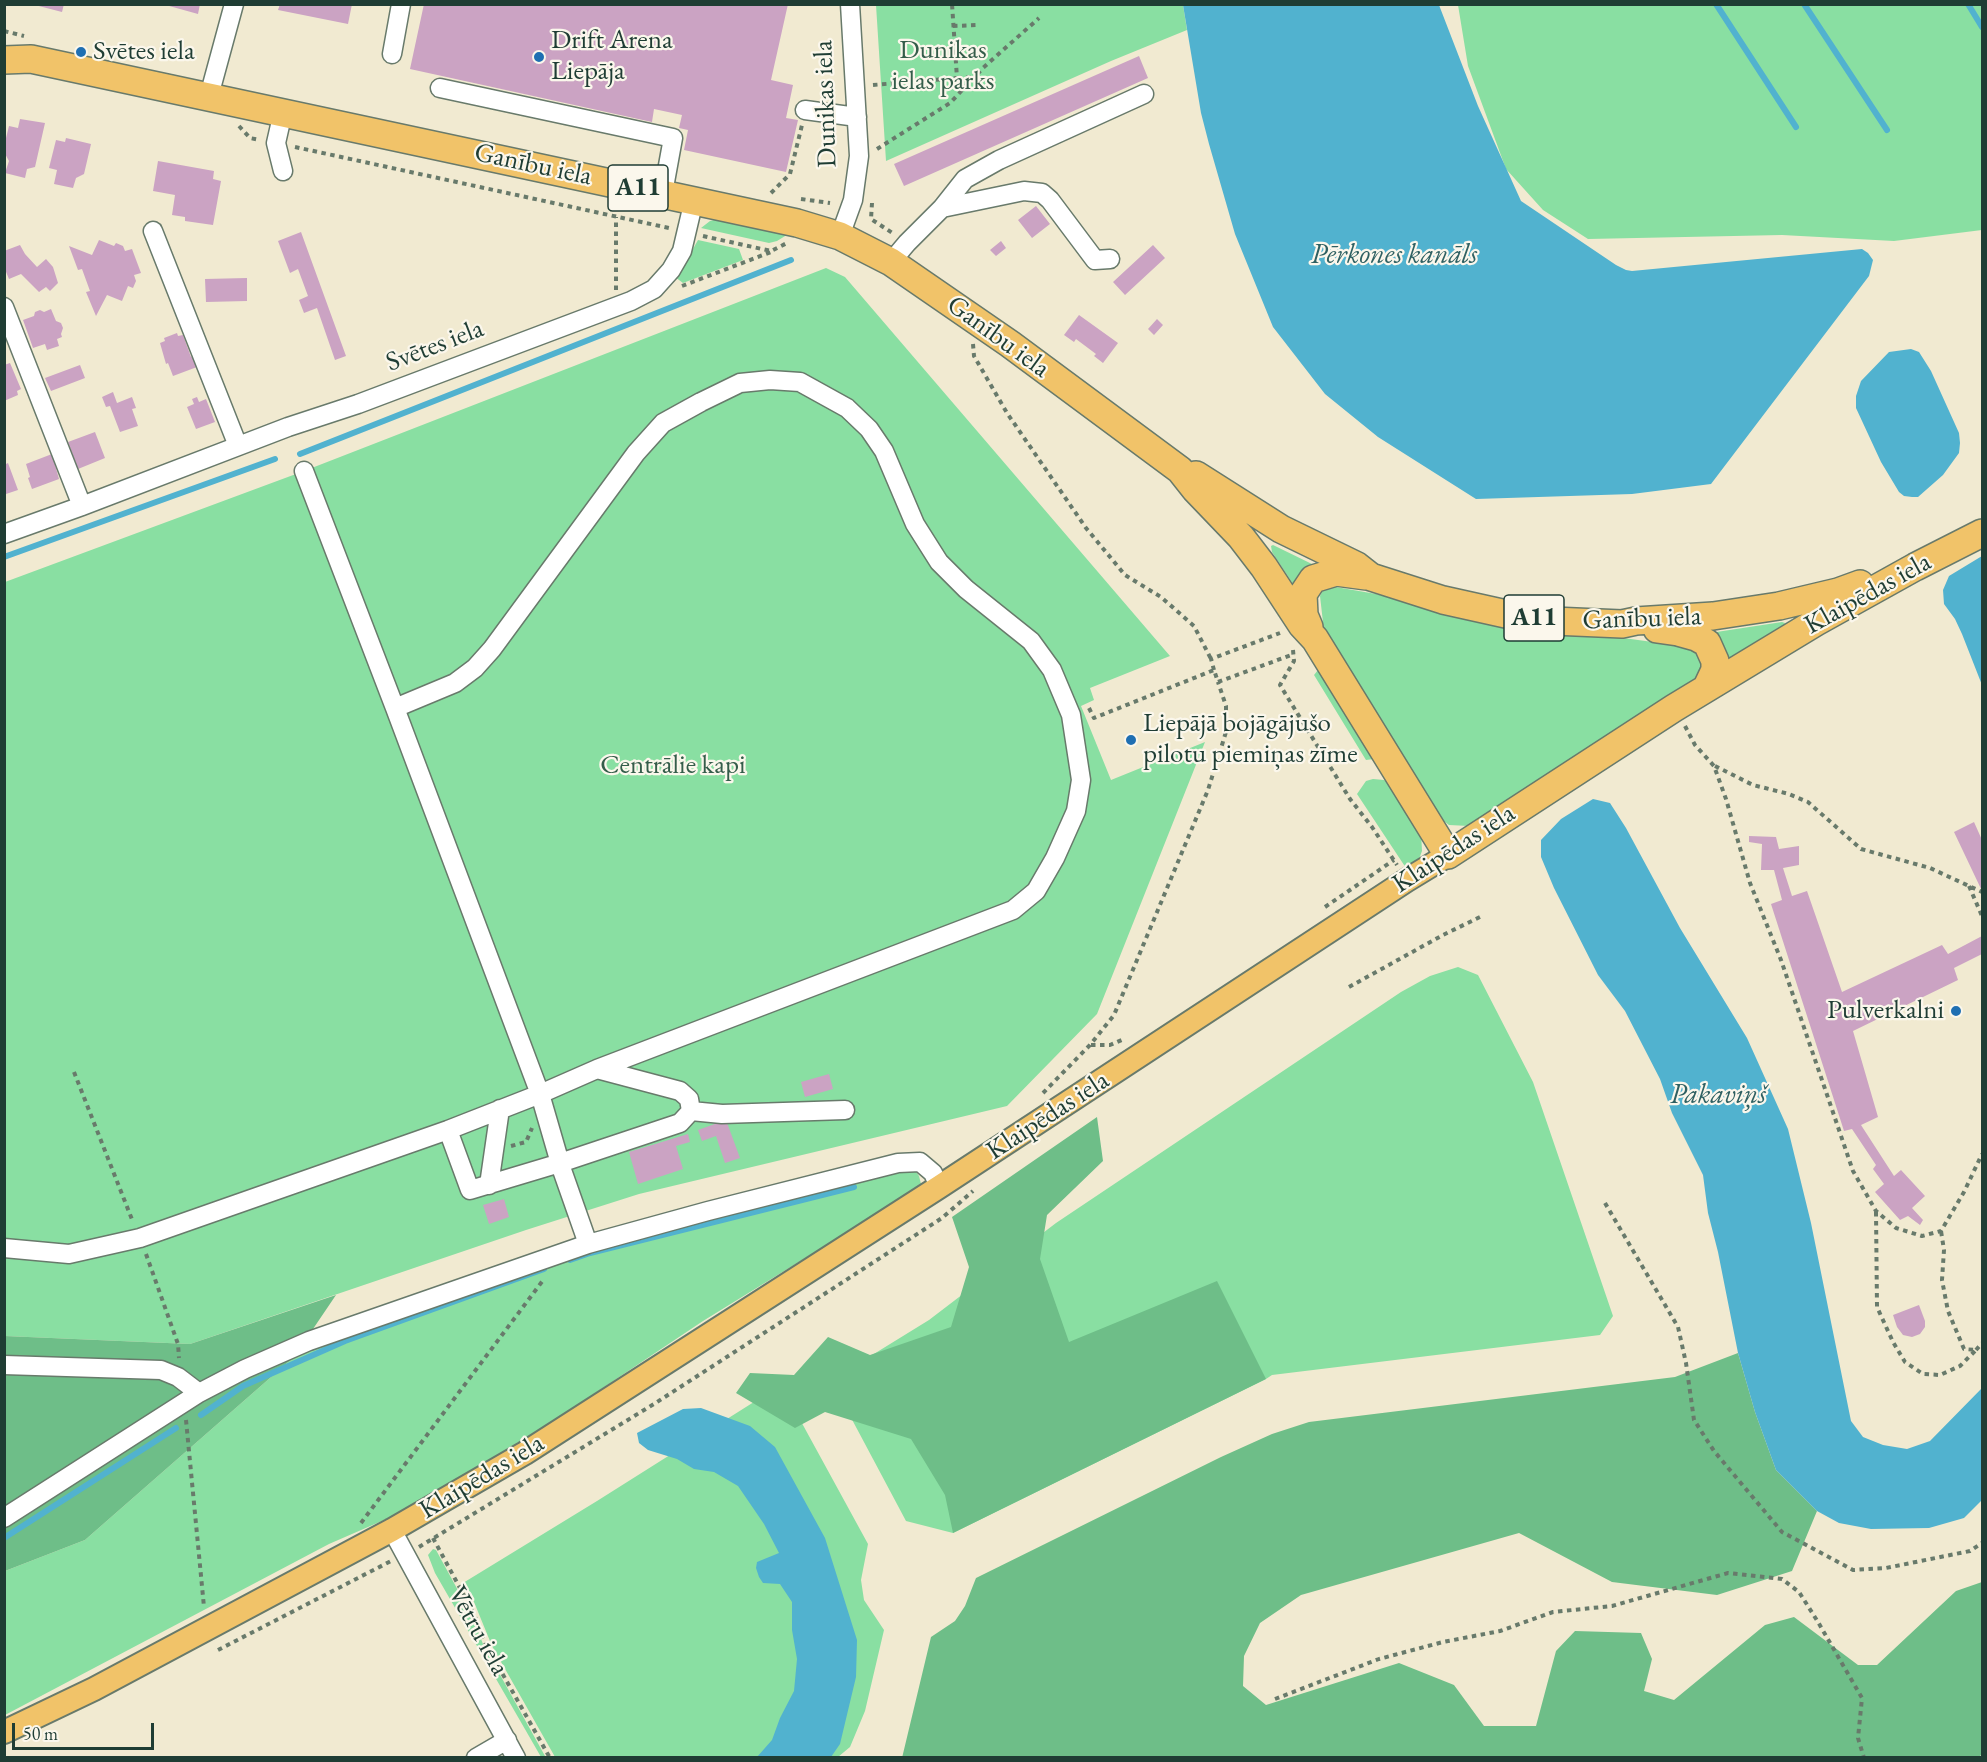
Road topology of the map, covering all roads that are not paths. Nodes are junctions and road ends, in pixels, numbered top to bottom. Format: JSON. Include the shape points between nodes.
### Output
{"nodes":[{"id":1,"x":234,"y":4,"type":"edge"},
{"id":2,"x":401,"y":4,"type":"edge"},
{"id":3,"x":850,"y":4,"type":"edge"},
{"id":4,"x":4,"y":45,"type":"edge"},
{"id":5,"x":392,"y":54,"type":"dead end"},
{"id":6,"x":18,"y":60,"type":"edge"},
{"id":7,"x":440,"y":88,"type":"dead end"},
{"id":8,"x":1144,"y":94,"type":"dead end"},
{"id":9,"x":209,"y":96,"type":"junction"},
{"id":10,"x":805,"y":110,"type":"road end"},
{"id":11,"x":283,"y":112,"type":"junction"},
{"id":12,"x":857,"y":117,"type":"junction"},
{"id":13,"x":283,"y":171,"type":"dead end"},
{"id":14,"x":663,"y":193,"type":"junction"},
{"id":15,"x":694,"y":200,"type":"junction"},
{"id":16,"x":942,"y":208,"type":"junction"},
{"id":17,"x":153,"y":231,"type":"dead end"},
{"id":18,"x":840,"y":236,"type":"junction"},
{"id":19,"x":899,"y":252,"type":"junction"},
{"id":20,"x":1110,"y":259,"type":"dead end"},
{"id":21,"x":4,"y":307,"type":"edge"},
{"id":22,"x":238,"y":446,"type":"junction"},
{"id":23,"x":1180,"y":470,"type":"junction"},
{"id":24,"x":304,"y":471,"type":"dead end"},
{"id":25,"x":82,"y":506,"type":"junction"},
{"id":26,"x":1983,"y":533,"type":"edge"},
{"id":27,"x":4,"y":534,"type":"edge"},
{"id":28,"x":1915,"y":567,"type":"junction"},
{"id":29,"x":1371,"y":577,"type":"junction"},
{"id":30,"x":1622,"y":624,"type":"junction"},
{"id":31,"x":1300,"y":645,"type":"junction"},
{"id":32,"x":1707,"y":687,"type":"junction"},
{"id":33,"x":395,"y":708,"type":"junction"},
{"id":34,"x":1448,"y":855,"type":"junction"},
{"id":35,"x":597,"y":1069,"type":"junction"},
{"id":36,"x":541,"y":1099,"type":"junction"},
{"id":37,"x":500,"y":1109,"type":"junction"},
{"id":38,"x":845,"y":1110,"type":"dead end"},
{"id":39,"x":691,"y":1111,"type":"junction"},
{"id":40,"x":448,"y":1130,"type":"junction"},
{"id":41,"x":560,"y":1163,"type":"junction"},
{"id":42,"x":489,"y":1185,"type":"junction"},
{"id":43,"x":939,"y":1187,"type":"junction"},
{"id":44,"x":588,"y":1244,"type":"junction"},
{"id":45,"x":4,"y":1248,"type":"edge"},
{"id":46,"x":4,"y":1365,"type":"edge"},
{"id":47,"x":192,"y":1397,"type":"junction"},
{"id":48,"x":4,"y":1518,"type":"edge"},
{"id":49,"x":392,"y":1530,"type":"junction"},
{"id":50,"x":4,"y":1732,"type":"edge"},
{"id":51,"x":507,"y":1740,"type":"junction"},
{"id":52,"x":476,"y":1758,"type":"edge"},
{"id":53,"x":516,"y":1758,"type":"edge"}],
"edges":[{"from":1,"to":9,"type":"street"},
{"from":2,"to":5,"type":"street"},
{"from":3,"to":12,"type":"street","name":"Dunikas iela"},
{"from":4,"to":6,"type":"highway","name":"Ganību iela","number":"A11"},
{"from":6,"to":9,"type":"highway","name":"Ganību iela","number":"A11"},
{"from":7,"to":14,"type":"street","via":[[673,138]]},
{"from":8,"to":16,"type":"street","via":[[965,179]]},
{"from":9,"to":11,"type":"highway","name":"Ganību iela","number":"A11"},
{"from":10,"to":12,"type":"street"},
{"from":11,"to":13,"type":"street","via":[[276,143]]},
{"from":11,"to":14,"type":"highway","name":"Ganību iela","number":"A11"},
{"from":12,"to":18,"type":"street","name":"Dunikas iela","via":[[859,156],[853,200]]},
{"from":14,"to":15,"type":"highway","name":"Ganību iela","number":"A11"},
{"from":15,"to":18,"type":"highway","name":"Ganību iela","number":"A11"},
{"from":15,"to":22,"type":"street","name":"Svētes iela","via":[[682,251],[654,289],[358,404]]},
{"from":16,"to":19,"type":"street"},
{"from":16,"to":20,"type":"street","via":[[1024,191],[1042,194],[1095,260]]},
{"from":17,"to":22,"type":"street"},
{"from":18,"to":19,"type":"highway","name":"Ganību iela","number":"A11"},
{"from":19,"to":23,"type":"highway","name":"Ganību iela","number":"A11","via":[[1010,344]]},
{"from":21,"to":25,"type":"street"},
{"from":22,"to":25,"type":"street","name":"Svētes iela"},
{"from":23,"to":29,"type":"highway","name":"Ganību iela","number":"A11","via":[[1194,474],[1281,529],[1357,566]]},
{"from":23,"to":31,"type":"highway","name":"Ganību iela","number":"A11","via":[[1264,567],[1302,625]]},
{"from":24,"to":33,"type":"street"},
{"from":25,"to":27,"type":"street","name":"Svētes iela"},
{"from":26,"to":28,"type":"highway","name":"Klaipēdas iela","number":"A11"},
{"from":28,"to":30,"type":"highway","name":"Ganību iela","number":"A11","via":[[1779,606]]},
{"from":28,"to":32,"type":"highway","name":"Klaipēdas iela","number":"A11"},
{"from":29,"to":30,"type":"highway","name":"Ganību iela","number":"A11","via":[[1443,600],[1506,614]]},
{"from":29,"to":31,"type":"highway","via":[[1336,572],[1313,579],[1303,594]]},
{"from":30,"to":32,"type":"highway","via":[[1677,632],[1707,643],[1715,670]]},
{"from":31,"to":34,"type":"highway","name":"Ganību iela","number":"A11"},
{"from":32,"to":34,"type":"highway","name":"Klaipēdas iela","number":"A11"},
{"from":33,"to":35,"type":"street","via":[[455,683],[475,668],[636,453],[663,423],[740,383],[771,380],[800,382],[848,408],[869,429],[884,451],[915,524],[939,562],[1031,641],[1052,670],[1071,715],[1081,780],[1076,811],[1036,891],[1013,910]]},
{"from":33,"to":36,"type":"street"},
{"from":34,"to":43,"type":"main road","name":"Klaipēdas iela"},
{"from":35,"to":36,"type":"street"},
{"from":35,"to":39,"type":"street","via":[[680,1091],[689,1099]]},
{"from":36,"to":37,"type":"street"},
{"from":36,"to":41,"type":"street"},
{"from":37,"to":40,"type":"street"},
{"from":37,"to":42,"type":"street"},
{"from":38,"to":39,"type":"street","via":[[722,1114]]},
{"from":39,"to":41,"type":"street","via":[[680,1123]]},
{"from":40,"to":42,"type":"street","via":[[470,1190]]},
{"from":40,"to":45,"type":"street","via":[[140,1238],[69,1254]]},
{"from":41,"to":42,"type":"street"},
{"from":41,"to":44,"type":"street"},
{"from":43,"to":44,"type":"street","via":[[933,1173],[920,1162],[898,1163]]},
{"from":43,"to":49,"type":"main road","name":"Klaipēdas iela","via":[[525,1453]]},
{"from":44,"to":47,"type":"street","via":[[309,1341]]},
{"from":46,"to":47,"type":"street","via":[[161,1370],[178,1377]]},
{"from":47,"to":48,"type":"street"},
{"from":49,"to":50,"type":"main road","name":"Klaipēdas iela","via":[[94,1689]]},
{"from":49,"to":51,"type":"street","name":"Vētru iela"},
{"from":51,"to":52,"type":"street"},
{"from":51,"to":53,"type":"street","name":"Vētru iela"}]}
